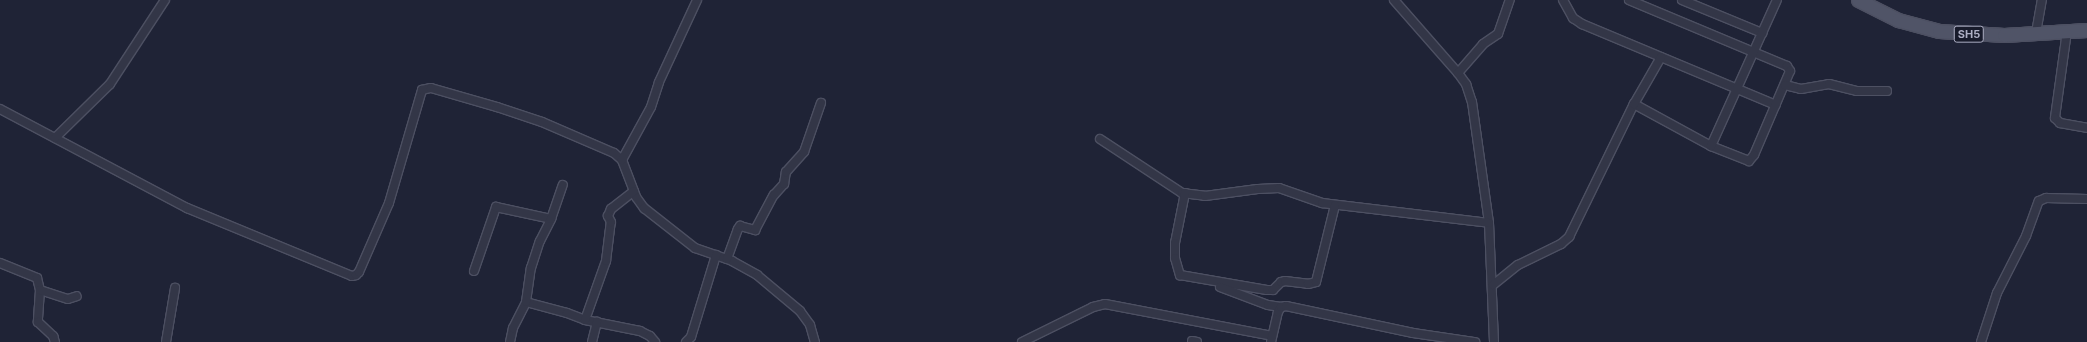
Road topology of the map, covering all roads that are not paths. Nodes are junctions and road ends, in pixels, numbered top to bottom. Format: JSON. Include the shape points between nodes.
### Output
{"nodes":[{"id":1,"x":165,"y":0,"type":"edge"},
{"id":2,"x":697,"y":0,"type":"edge"},
{"id":3,"x":1394,"y":0,"type":"edge"},
{"id":4,"x":1510,"y":0,"type":"edge"},
{"id":5,"x":1563,"y":0,"type":"edge"},
{"id":6,"x":1629,"y":0,"type":"edge"},
{"id":7,"x":1682,"y":0,"type":"edge"},
{"id":8,"x":1777,"y":0,"type":"edge"},
{"id":9,"x":1858,"y":0,"type":"edge"},
{"id":10,"x":2042,"y":0,"type":"edge"},
{"id":11,"x":2087,"y":30,"type":"edge"},
{"id":12,"x":2067,"y":31,"type":"junction"},
{"id":13,"x":1762,"y":33,"type":"junction"},
{"id":14,"x":2036,"y":33,"type":"junction"},
{"id":15,"x":1753,"y":53,"type":"junction"},
{"id":16,"x":1661,"y":57,"type":"junction"},
{"id":17,"x":1458,"y":74,"type":"junction"},
{"id":18,"x":1785,"y":85,"type":"junction"},
{"id":19,"x":1738,"y":88,"type":"junction"},
{"id":20,"x":1887,"y":91,"type":"dead end"},
{"id":21,"x":821,"y":103,"type":"dead end"},
{"id":22,"x":1634,"y":104,"type":"junction"},
{"id":23,"x":1776,"y":105,"type":"junction"},
{"id":24,"x":0,"y":109,"type":"edge"},
{"id":25,"x":2087,"y":128,"type":"edge"},
{"id":26,"x":55,"y":138,"type":"junction"},
{"id":27,"x":1100,"y":139,"type":"dead end"},
{"id":28,"x":1711,"y":146,"type":"junction"},
{"id":29,"x":622,"y":160,"type":"junction"},
{"id":30,"x":563,"y":185,"type":"dead end"},
{"id":31,"x":634,"y":191,"type":"junction"},
{"id":32,"x":1185,"y":194,"type":"junction"},
{"id":33,"x":2087,"y":199,"type":"edge"},
{"id":34,"x":1335,"y":205,"type":"junction"},
{"id":35,"x":551,"y":220,"type":"junction"},
{"id":36,"x":1489,"y":223,"type":"junction"},
{"id":37,"x":716,"y":255,"type":"junction"},
{"id":38,"x":727,"y":259,"type":"junction"},
{"id":39,"x":0,"y":264,"type":"edge"},
{"id":40,"x":474,"y":272,"type":"dead end"},
{"id":41,"x":1205,"y":280,"type":"junction"},
{"id":42,"x":1493,"y":285,"type":"junction"},
{"id":43,"x":175,"y":288,"type":"dead end"},
{"id":44,"x":40,"y":290,"type":"junction"},
{"id":45,"x":77,"y":296,"type":"dead end"},
{"id":46,"x":526,"y":302,"type":"junction"},
{"id":47,"x":1281,"y":307,"type":"junction"},
{"id":48,"x":586,"y":320,"type":"junction"},
{"id":49,"x":597,"y":322,"type":"junction"},
{"id":50,"x":1272,"y":339,"type":"edge"},
{"id":51,"x":689,"y":341,"type":"edge"},
{"id":52,"x":55,"y":342,"type":"edge"},
{"id":53,"x":166,"y":342,"type":"edge"},
{"id":54,"x":510,"y":342,"type":"edge"},
{"id":55,"x":592,"y":342,"type":"edge"},
{"id":56,"x":655,"y":342,"type":"edge"},
{"id":57,"x":815,"y":342,"type":"edge"},
{"id":58,"x":1022,"y":342,"type":"edge"},
{"id":59,"x":1476,"y":342,"type":"edge"},
{"id":60,"x":1494,"y":342,"type":"edge"},
{"id":61,"x":1981,"y":342,"type":"edge"}],
"edges":[{"from":1,"to":26,"type":"street","via":[[110,84]]},
{"from":2,"to":29,"type":"street","via":[[659,82],[649,111]]},
{"from":3,"to":17,"type":"street"},
{"from":4,"to":17,"type":"street","via":[[1498,34],[1483,44]]},
{"from":5,"to":16,"type":"street","via":[[1573,18],[1582,24]]},
{"from":6,"to":15,"type":"street"},
{"from":7,"to":13,"type":"street"},
{"from":8,"to":13,"type":"street"},
{"from":9,"to":14,"type":"main road","number":"SH5","via":[[1898,20],[1939,31],[2004,35]]},
{"from":10,"to":14,"type":"street"},
{"from":11,"to":12,"type":"main road","number":"SH5"},
{"from":12,"to":14,"type":"main road","number":"SH5"},
{"from":12,"to":25,"type":"street","via":[[2055,118],[2060,123]]},
{"from":13,"to":15,"type":"street"},
{"from":15,"to":18,"type":"street","via":[[1790,68]]},
{"from":15,"to":19,"type":"street"},
{"from":16,"to":19,"type":"street"},
{"from":16,"to":22,"type":"street"},
{"from":17,"to":36,"type":"street","via":[[1466,84],[1472,102]]},
{"from":18,"to":20,"type":"street","via":[[1801,89],[1829,84],[1857,91]]},
{"from":18,"to":23,"type":"street"},
{"from":19,"to":23,"type":"street"},
{"from":19,"to":28,"type":"street"},
{"from":21,"to":38,"type":"street","via":[[804,152],[786,172],[784,184],[774,195],[755,230],[740,226]]},
{"from":22,"to":28,"type":"street"},
{"from":22,"to":42,"type":"street","via":[[1569,237],[1561,244],[1518,265]]},
{"from":23,"to":28,"type":"street","via":[[1749,161]]},
{"from":24,"to":26,"type":"street"},
{"from":26,"to":29,"type":"street","via":[[187,208],[352,276],[359,272],[389,203],[420,93],[424,88],[542,122],[610,150]]},
{"from":27,"to":32,"type":"street"},
{"from":29,"to":31,"type":"street"},
{"from":30,"to":35,"type":"street"},
{"from":31,"to":37,"type":"street","via":[[644,208],[690,245]]},
{"from":31,"to":48,"type":"street","via":[[612,209],[608,216],[611,222],[606,262]]},
{"from":32,"to":34,"type":"street","via":[[1205,196],[1269,188],[1289,191],[1318,202]]},
{"from":32,"to":41,"type":"street","via":[[1175,243],[1177,270],[1182,277]]},
{"from":33,"to":61,"type":"street","via":[[2046,198],[2039,202],[2026,236],[1997,292]]},
{"from":34,"to":36,"type":"street"},
{"from":34,"to":41,"type":"street","via":[[1317,280],[1314,283],[1285,281],[1271,290]]},
{"from":35,"to":40,"type":"street","via":[[496,207]]},
{"from":35,"to":46,"type":"street","via":[[540,241]]},
{"from":36,"to":42,"type":"street"},
{"from":37,"to":38,"type":"street"},
{"from":37,"to":51,"type":"street"},
{"from":38,"to":57,"type":"street","via":[[757,275],[800,311],[810,325]]},
{"from":39,"to":44,"type":"street","via":[[37,278]]},
{"from":41,"to":47,"type":"street","via":[[1268,305]]},
{"from":42,"to":60,"type":"street"},
{"from":43,"to":53,"type":"street"},
{"from":44,"to":45,"type":"street","via":[[68,299]]},
{"from":44,"to":52,"type":"street","via":[[38,322],[53,336]]},
{"from":46,"to":48,"type":"street","via":[[567,312]]},
{"from":46,"to":54,"type":"street","via":[[513,328]]},
{"from":47,"to":50,"type":"street"},
{"from":47,"to":59,"type":"street","via":[[1289,306],[1414,333]]},
{"from":48,"to":49,"type":"street"},
{"from":49,"to":55,"type":"street"},
{"from":49,"to":56,"type":"street","via":[[640,331]]},
{"from":50,"to":58,"type":"street","via":[[1105,304],[1093,307]]}]}
